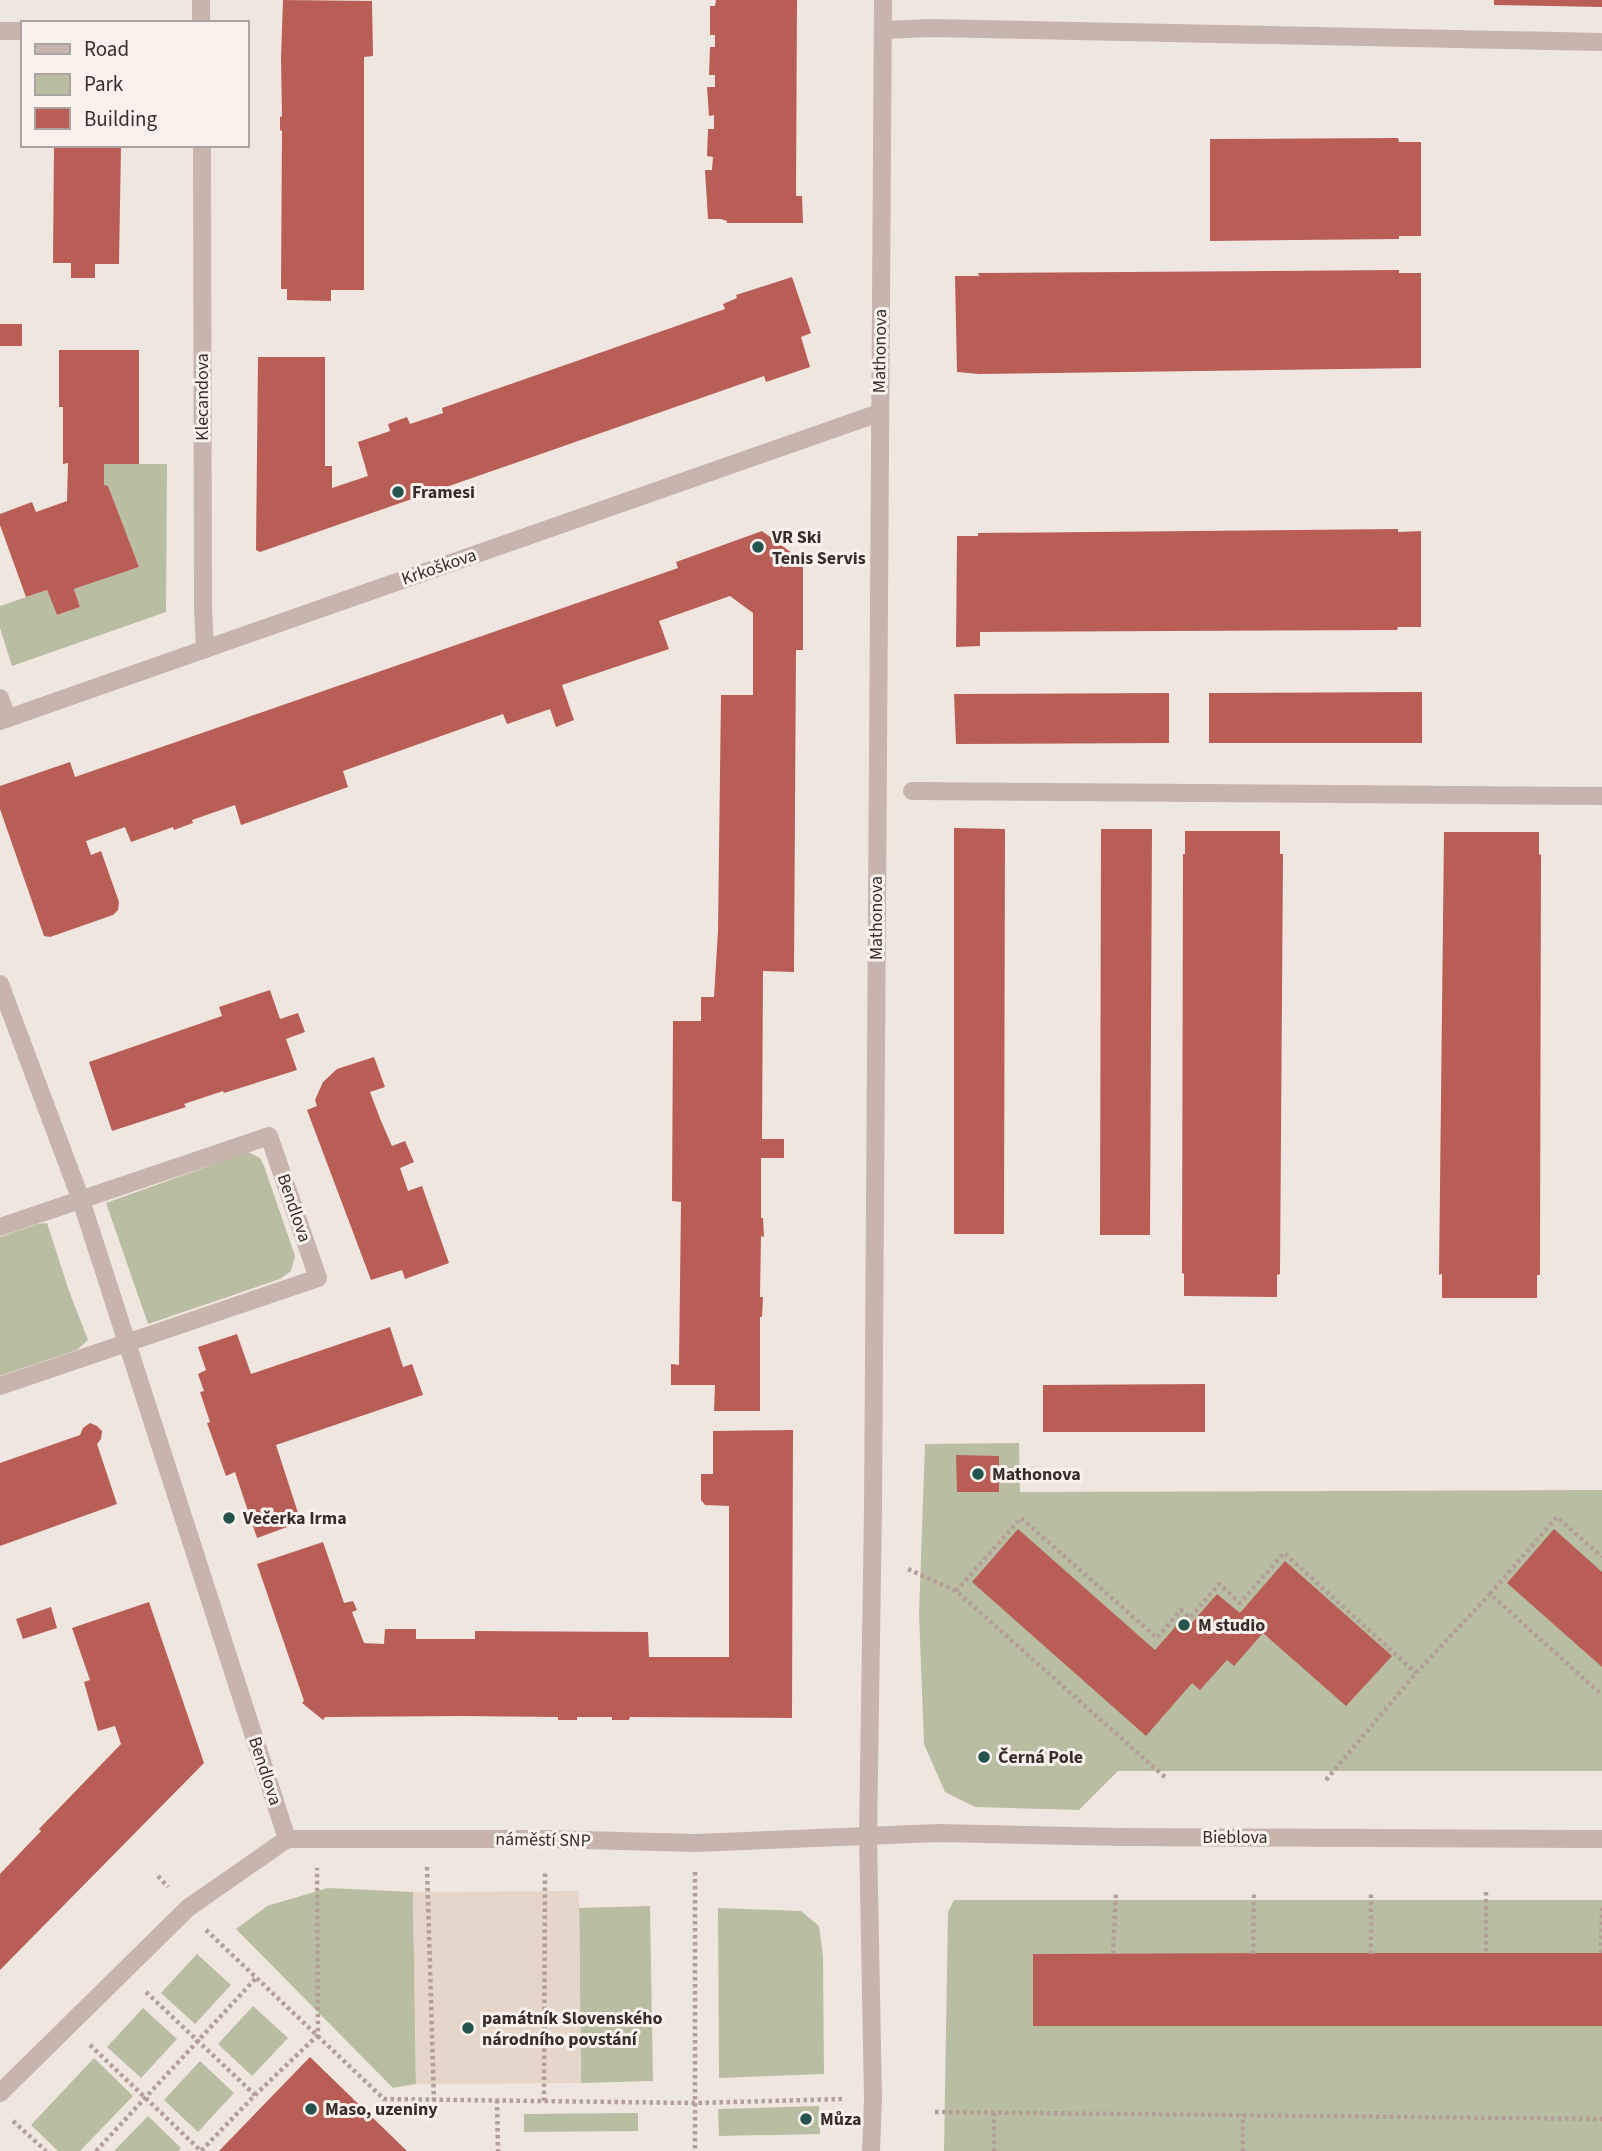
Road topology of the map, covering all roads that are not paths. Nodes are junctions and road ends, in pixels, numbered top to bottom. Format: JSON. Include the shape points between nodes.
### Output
{"nodes":[{"id":1,"x":201,"y":0,"type":"edge"},
{"id":2,"x":883,"y":0,"type":"edge"},
{"id":3,"x":201,"y":21,"type":"edge"},
{"id":4,"x":884,"y":30,"type":"junction"},
{"id":5,"x":0,"y":31,"type":"edge"},
{"id":6,"x":21,"y":31,"type":"edge"},
{"id":7,"x":1602,"y":42,"type":"edge"},
{"id":8,"x":202,"y":147,"type":"edge"},
{"id":9,"x":879,"y":413,"type":"junction"},
{"id":10,"x":205,"y":649,"type":"junction"},
{"id":11,"x":0,"y":698,"type":"edge"},
{"id":12,"x":3,"y":720,"type":"edge"},
{"id":13,"x":912,"y":791,"type":"dead end"},
{"id":14,"x":1602,"y":796,"type":"edge"},
{"id":15,"x":0,"y":985,"type":"edge"},
{"id":16,"x":81,"y":1200,"type":"junction"},
{"id":17,"x":0,"y":1227,"type":"edge"},
{"id":18,"x":127,"y":1343,"type":"junction"},
{"id":19,"x":0,"y":1386,"type":"edge"},
{"id":20,"x":868,"y":1836,"type":"junction"},
{"id":21,"x":287,"y":1839,"type":"junction"},
{"id":22,"x":1602,"y":1839,"type":"edge"},
{"id":23,"x":0,"y":2093,"type":"edge"},
{"id":24,"x":872,"y":2151,"type":"edge"}],
"edges":[{"from":1,"to":3,"type":"street"},
{"from":2,"to":4,"type":"street","name":"Mathonova"},
{"from":4,"to":7,"type":"street"},
{"from":4,"to":9,"type":"street","name":"Mathonova"},
{"from":5,"to":6,"type":"street"},
{"from":8,"to":10,"type":"street","name":"Klecandova"},
{"from":9,"to":10,"type":"street","name":"Krkoškova"},
{"from":9,"to":20,"type":"street","name":"Mathonova"},
{"from":10,"to":12,"type":"street","name":"Krkoškova"},
{"from":11,"to":12,"type":"street"},
{"from":13,"to":14,"type":"street"},
{"from":15,"to":16,"type":"street","name":"Bendlova"},
{"from":16,"to":17,"type":"street","name":"Bendlova"},
{"from":16,"to":18,"type":"street","name":"Bendlova"},
{"from":16,"to":18,"type":"street","name":"Bendlova","via":[[269,1136],[318,1278]]},
{"from":18,"to":19,"type":"street","name":"Bendlova"},
{"from":18,"to":21,"type":"street","name":"Bendlova"},
{"from":20,"to":21,"type":"street","name":"náměstí SNP","via":[[695,1843]]},
{"from":20,"to":22,"type":"street","name":"Bieblova"},
{"from":20,"to":24,"type":"street"},
{"from":21,"to":23,"type":"street","via":[[188,1908]]}]}
